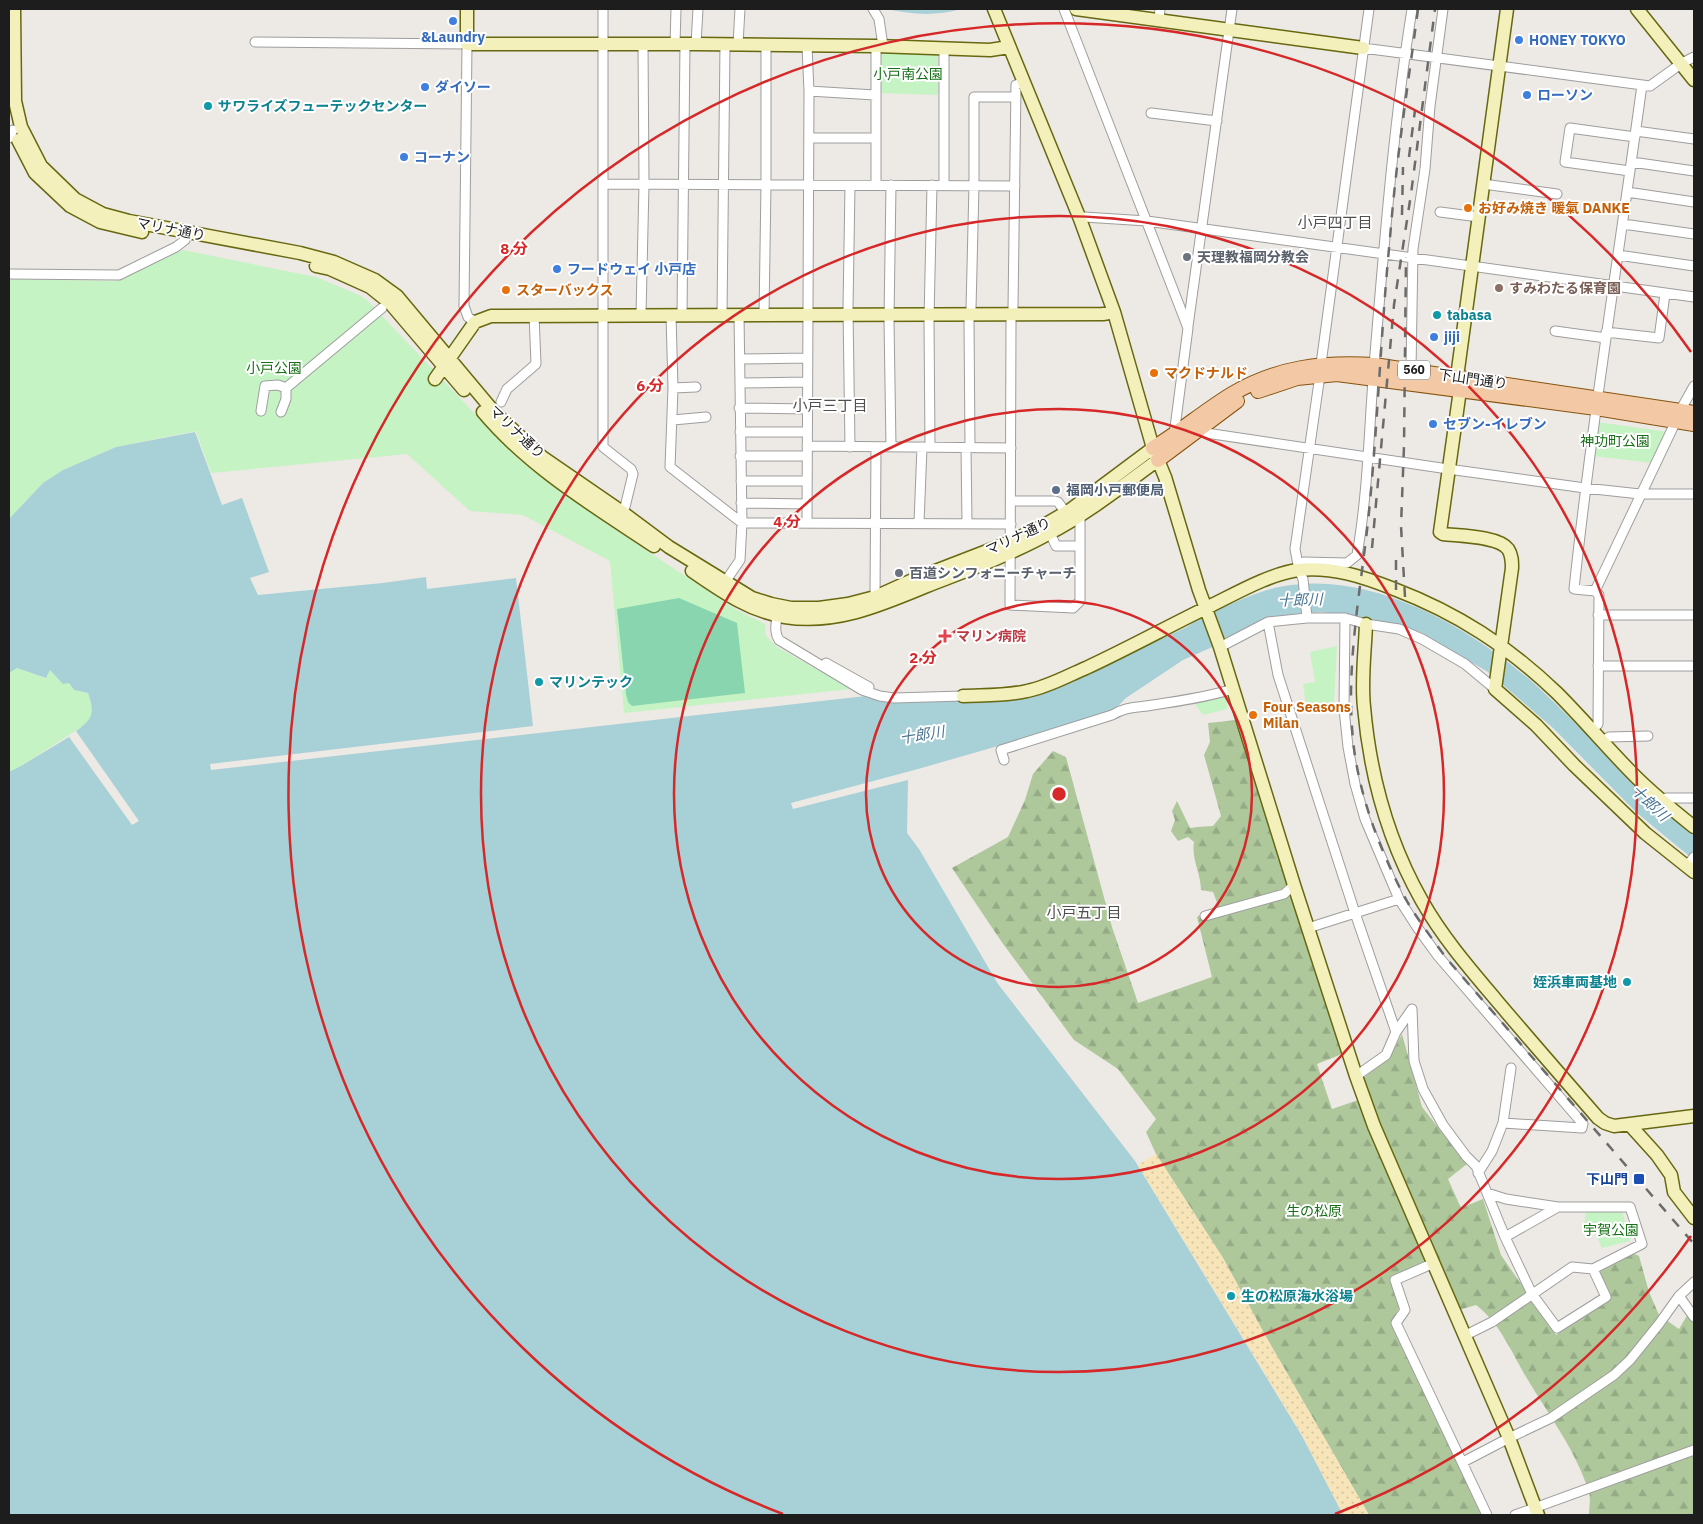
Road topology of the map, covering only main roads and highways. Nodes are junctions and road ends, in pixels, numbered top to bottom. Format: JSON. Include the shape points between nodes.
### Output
{"nodes":[{"id":1,"x":1320,"y":370,"type":"junction"},
{"id":2,"x":1374,"y":372,"type":"junction"},
{"id":3,"x":1458,"y":384,"type":"junction"},
{"id":4,"x":1683,"y":415,"type":"edge"},
{"id":5,"x":1694,"y":424,"type":"edge"}],
"edges":[{"from":1,"to":1,"type":"main road","name":"下山門通り","number":"560","via":[[1237,401],[1200,428],[1155,454],[1174,435],[1233,394],[1267,377],[1295,369]]},
{"from":1,"to":2,"type":"main road","name":"下山門通り","number":"560"},
{"from":2,"to":3,"type":"main road","name":"下山門通り","number":"560"},
{"from":2,"to":3,"type":"main road","name":"下山門通り","number":"560","via":[[1411,370]]},
{"from":3,"to":4,"type":"main road","name":"下山門通り","number":"560"},
{"from":4,"to":5,"type":"main road","name":"下山門通り","number":"560"}]}
